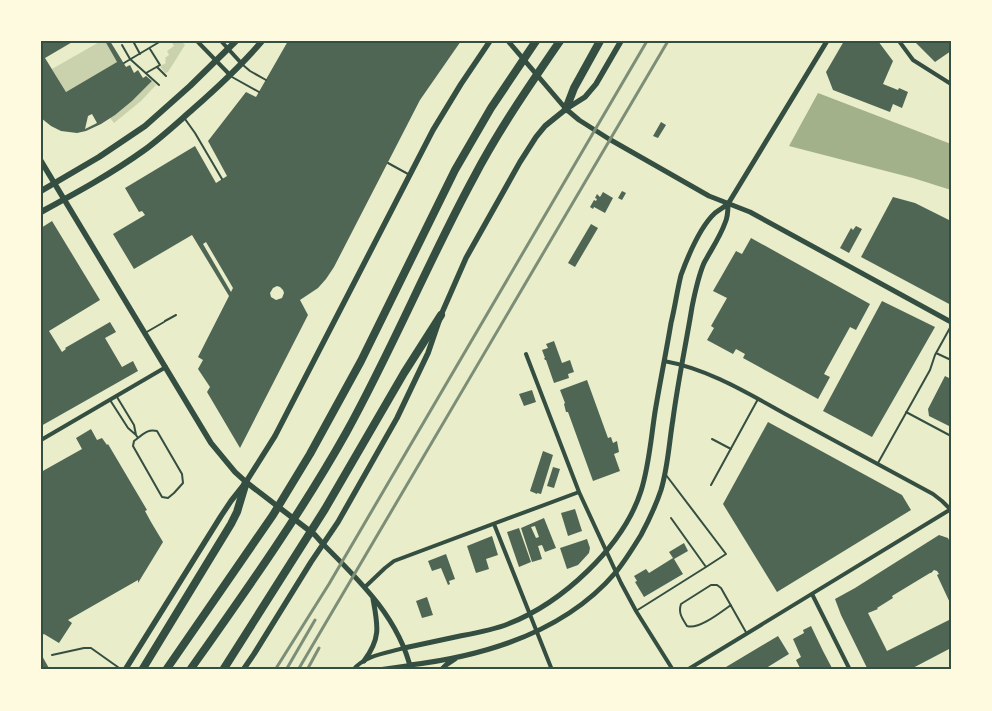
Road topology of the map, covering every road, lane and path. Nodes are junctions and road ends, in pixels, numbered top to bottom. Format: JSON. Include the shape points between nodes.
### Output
{"nodes":[{"id":1,"x":133,"y":41,"type":"edge"},
{"id":2,"x":161,"y":41,"type":"edge"},
{"id":3,"x":197,"y":41,"type":"edge"},
{"id":4,"x":221,"y":41,"type":"edge"},
{"id":5,"x":236,"y":41,"type":"edge"},
{"id":6,"x":262,"y":41,"type":"edge"},
{"id":7,"x":490,"y":41,"type":"edge"},
{"id":8,"x":508,"y":41,"type":"edge"},
{"id":9,"x":560,"y":41,"type":"edge"},
{"id":10,"x":600,"y":41,"type":"edge"},
{"id":11,"x":621,"y":41,"type":"edge"},
{"id":12,"x":827,"y":41,"type":"edge"},
{"id":13,"x":899,"y":41,"type":"edge"},
{"id":14,"x":534,"y":44,"type":"edge"},
{"id":15,"x":122,"y":45,"type":"dead end"},
{"id":16,"x":150,"y":48,"type":"junction"},
{"id":17,"x":229,"y":49,"type":"junction"},
{"id":18,"x":140,"y":54,"type":"junction"},
{"id":19,"x":130,"y":59,"type":"junction"},
{"id":20,"x":216,"y":61,"type":"junction"},
{"id":21,"x":124,"y":63,"type":"dead end"},
{"id":22,"x":242,"y":64,"type":"junction"},
{"id":23,"x":157,"y":67,"type":"junction"},
{"id":24,"x":146,"y":73,"type":"junction"},
{"id":25,"x":230,"y":75,"type":"junction"},
{"id":26,"x":166,"y":76,"type":"dead end"},
{"id":27,"x":266,"y":80,"type":"dead end"},
{"id":28,"x":951,"y":84,"type":"edge"},
{"id":29,"x":159,"y":85,"type":"dead end"},
{"id":30,"x":259,"y":92,"type":"dead end"},
{"id":31,"x":566,"y":109,"type":"junction"},
{"id":32,"x":184,"y":117,"type":"junction"},
{"id":33,"x":41,"y":161,"type":"edge"},
{"id":34,"x":388,"y":163,"type":"dead end"},
{"id":35,"x":410,"y":175,"type":"junction"},
{"id":36,"x":222,"y":179,"type":"dead end"},
{"id":37,"x":55,"y":184,"type":"junction"},
{"id":38,"x":41,"y":191,"type":"edge"},
{"id":39,"x":64,"y":200,"type":"junction"},
{"id":40,"x":728,"y":204,"type":"junction"},
{"id":41,"x":41,"y":212,"type":"edge"},
{"id":42,"x":176,"y":315,"type":"dead end"},
{"id":43,"x":441,"y":315,"type":"junction"},
{"id":44,"x":951,"y":322,"type":"edge"},
{"id":45,"x":951,"y":326,"type":"edge"},
{"id":46,"x":145,"y":333,"type":"junction"},
{"id":47,"x":936,"y":353,"type":"junction"},
{"id":48,"x":526,"y":354,"type":"dead end"},
{"id":49,"x":951,"y":360,"type":"edge"},
{"id":50,"x":664,"y":361,"type":"junction"},
{"id":51,"x":682,"y":364,"type":"junction"},
{"id":52,"x":166,"y":367,"type":"junction"},
{"id":53,"x":116,"y":396,"type":"junction"},
{"id":54,"x":758,"y":399,"type":"junction"},
{"id":55,"x":110,"y":400,"type":"junction"},
{"id":56,"x":906,"y":412,"type":"junction"},
{"id":57,"x":951,"y":436,"type":"edge"},
{"id":58,"x":137,"y":437,"type":"junction"},
{"id":59,"x":712,"y":439,"type":"dead end"},
{"id":60,"x":41,"y":440,"type":"edge"},
{"id":61,"x":730,"y":449,"type":"junction"},
{"id":62,"x":878,"y":464,"type":"junction"},
{"id":63,"x":665,"y":473,"type":"junction"},
{"id":64,"x":246,"y":482,"type":"junction"},
{"id":65,"x":711,"y":485,"type":"dead end"},
{"id":66,"x":579,"y":492,"type":"junction"},
{"id":67,"x":951,"y":510,"type":"edge"},
{"id":68,"x":671,"y":518,"type":"dead end"},
{"id":69,"x":494,"y":524,"type":"junction"},
{"id":70,"x":323,"y":544,"type":"junction"},
{"id":71,"x":606,"y":550,"type":"junction"},
{"id":72,"x":706,"y":567,"type":"junction"},
{"id":73,"x":616,"y":572,"type":"junction"},
{"id":74,"x":365,"y":588,"type":"junction"},
{"id":75,"x":812,"y":594,"type":"junction"},
{"id":76,"x":373,"y":596,"type":"junction"},
{"id":77,"x":731,"y":605,"type":"junction"},
{"id":78,"x":636,"y":611,"type":"junction"},
{"id":79,"x":530,"y":614,"type":"junction"},
{"id":80,"x":536,"y":632,"type":"junction"},
{"id":81,"x":747,"y":634,"type":"junction"},
{"id":82,"x":404,"y":648,"type":"junction"},
{"id":83,"x":52,"y":655,"type":"dead end"},
{"id":84,"x":458,"y":657,"type":"junction"},
{"id":85,"x":364,"y":660,"type":"junction"},
{"id":86,"x":144,"y":667,"type":"edge"},
{"id":87,"x":410,"y":668,"type":"edge"},
{"id":88,"x":124,"y":670,"type":"edge"},
{"id":89,"x":166,"y":670,"type":"edge"},
{"id":90,"x":190,"y":670,"type":"edge"},
{"id":91,"x":223,"y":670,"type":"edge"},
{"id":92,"x":243,"y":670,"type":"edge"},
{"id":93,"x":353,"y":670,"type":"edge"},
{"id":94,"x":374,"y":670,"type":"edge"},
{"id":95,"x":441,"y":670,"type":"edge"},
{"id":96,"x":552,"y":670,"type":"edge"},
{"id":97,"x":672,"y":670,"type":"edge"},
{"id":98,"x":687,"y":670,"type":"edge"},
{"id":99,"x":850,"y":670,"type":"edge"}],
"edges":[{"from":1,"to":18,"type":"path"},
{"from":2,"to":16,"type":"path"},
{"from":3,"to":20,"type":"street"},
{"from":4,"to":17,"type":"street"},
{"from":5,"to":17,"type":"main road"},
{"from":6,"to":22,"type":"main road"},
{"from":7,"to":35,"type":"main road","via":[[442,115]]},
{"from":8,"to":31,"type":"street"},
{"from":9,"to":90,"type":"highway","via":[[473,178],[346,434],[282,538]]},
{"from":10,"to":31,"type":"highway"},
{"from":11,"to":31,"type":"main road","via":[[596,84],[585,97]]},
{"from":12,"to":40,"type":"street"},
{"from":13,"to":28,"type":"street","via":[[913,60]]},
{"from":14,"to":89,"type":"highway","via":[[455,170],[349,385],[292,485]]},
{"from":15,"to":19,"type":"path"},
{"from":16,"to":18,"type":"path"},
{"from":16,"to":23,"type":"path","via":[[160,65]]},
{"from":17,"to":20,"type":"main road"},
{"from":17,"to":22,"type":"street"},
{"from":18,"to":19,"type":"path"},
{"from":19,"to":21,"type":"path"},
{"from":19,"to":24,"type":"path"},
{"from":20,"to":25,"type":"street"},
{"from":20,"to":37,"type":"main road","via":[[145,126]]},
{"from":22,"to":25,"type":"main road"},
{"from":22,"to":27,"type":"lane"},
{"from":23,"to":24,"type":"path"},
{"from":23,"to":26,"type":"path"},
{"from":24,"to":29,"type":"path"},
{"from":25,"to":30,"type":"lane"},
{"from":25,"to":32,"type":"main road"},
{"from":31,"to":40,"type":"street","via":[[609,139]]},
{"from":31,"to":43,"type":"main road","via":[[540,131],[525,155],[469,252]]},
{"from":32,"to":36,"type":"lane"},
{"from":32,"to":39,"type":"main road","via":[[144,150]]},
{"from":33,"to":37,"type":"main road"},
{"from":34,"to":35,"type":"lane"},
{"from":35,"to":64,"type":"main road","via":[[281,424]]},
{"from":37,"to":38,"type":"main road"},
{"from":37,"to":39,"type":"main road"},
{"from":39,"to":41,"type":"main road"},
{"from":39,"to":46,"type":"main road"},
{"from":40,"to":44,"type":"street","via":[[750,212]]},
{"from":40,"to":50,"type":"street","via":[[710,220],[685,264]]},
{"from":40,"to":51,"type":"street","via":[[726,222],[710,251],[694,296]]},
{"from":42,"to":46,"type":"lane"},
{"from":43,"to":70,"type":"main road","via":[[428,353],[401,410]]},
{"from":43,"to":91,"type":"highway","via":[[325,509]]},
{"from":45,"to":47,"type":"lane"},
{"from":46,"to":52,"type":"main road"},
{"from":47,"to":49,"type":"lane"},
{"from":47,"to":56,"type":"lane"},
{"from":48,"to":66,"type":"street"},
{"from":50,"to":51,"type":"street"},
{"from":50,"to":71,"type":"street","via":[[641,490],[630,515]]},
{"from":51,"to":54,"type":"street"},
{"from":51,"to":63,"type":"street"},
{"from":52,"to":53,"type":"street"},
{"from":52,"to":64,"type":"main road","via":[[212,443]]},
{"from":53,"to":55,"type":"street"},
{"from":53,"to":58,"type":"lane","via":[[134,425]]},
{"from":54,"to":61,"type":"lane"},
{"from":54,"to":62,"type":"street"},
{"from":55,"to":58,"type":"lane"},
{"from":55,"to":60,"type":"street"},
{"from":56,"to":57,"type":"lane"},
{"from":56,"to":62,"type":"lane"},
{"from":58,"to":58,"type":"lane","via":[[133,446],[162,497],[168,498],[183,483],[182,474],[157,431]]},
{"from":59,"to":61,"type":"lane"},
{"from":61,"to":65,"type":"lane"},
{"from":62,"to":67,"type":"street","via":[[933,494]]},
{"from":63,"to":72,"type":"lane","via":[[726,554]]},
{"from":63,"to":73,"type":"street","via":[[648,521]]},
{"from":64,"to":70,"type":"main road"},
{"from":64,"to":86,"type":"highway","via":[[231,524]]},
{"from":64,"to":88,"type":"main road"},
{"from":66,"to":69,"type":"street"},
{"from":66,"to":71,"type":"street"},
{"from":67,"to":75,"type":"street"},
{"from":68,"to":72,"type":"lane"},
{"from":69,"to":74,"type":"street","via":[[394,561]]},
{"from":69,"to":79,"type":"street"},
{"from":70,"to":74,"type":"street"},
{"from":70,"to":92,"type":"main road"},
{"from":71,"to":73,"type":"street"},
{"from":71,"to":79,"type":"street","via":[[579,580]]},
{"from":72,"to":78,"type":"lane"},
{"from":73,"to":78,"type":"street"},
{"from":73,"to":80,"type":"street","via":[[573,610]]},
{"from":74,"to":76,"type":"street"},
{"from":75,"to":81,"type":"street"},
{"from":75,"to":99,"type":"street"},
{"from":76,"to":82,"type":"street"},
{"from":76,"to":85,"type":"street","via":[[377,635]]},
{"from":77,"to":77,"type":"lane","via":[[722,588],[711,585],[681,604],[679,609],[687,626],[692,628]]},
{"from":77,"to":81,"type":"lane"},
{"from":78,"to":97,"type":"street"},
{"from":79,"to":80,"type":"street"},
{"from":79,"to":82,"type":"street","via":[[495,628]]},
{"from":80,"to":84,"type":"street"},
{"from":80,"to":96,"type":"street"},
{"from":81,"to":98,"type":"street"},
{"from":82,"to":85,"type":"street"},
{"from":82,"to":87,"type":"street"},
{"from":83,"to":88,"type":"lane","via":[[90,648]]},
{"from":84,"to":87,"type":"street"},
{"from":84,"to":95,"type":"street"},
{"from":85,"to":93,"type":"street"},
{"from":87,"to":94,"type":"street"}]}
